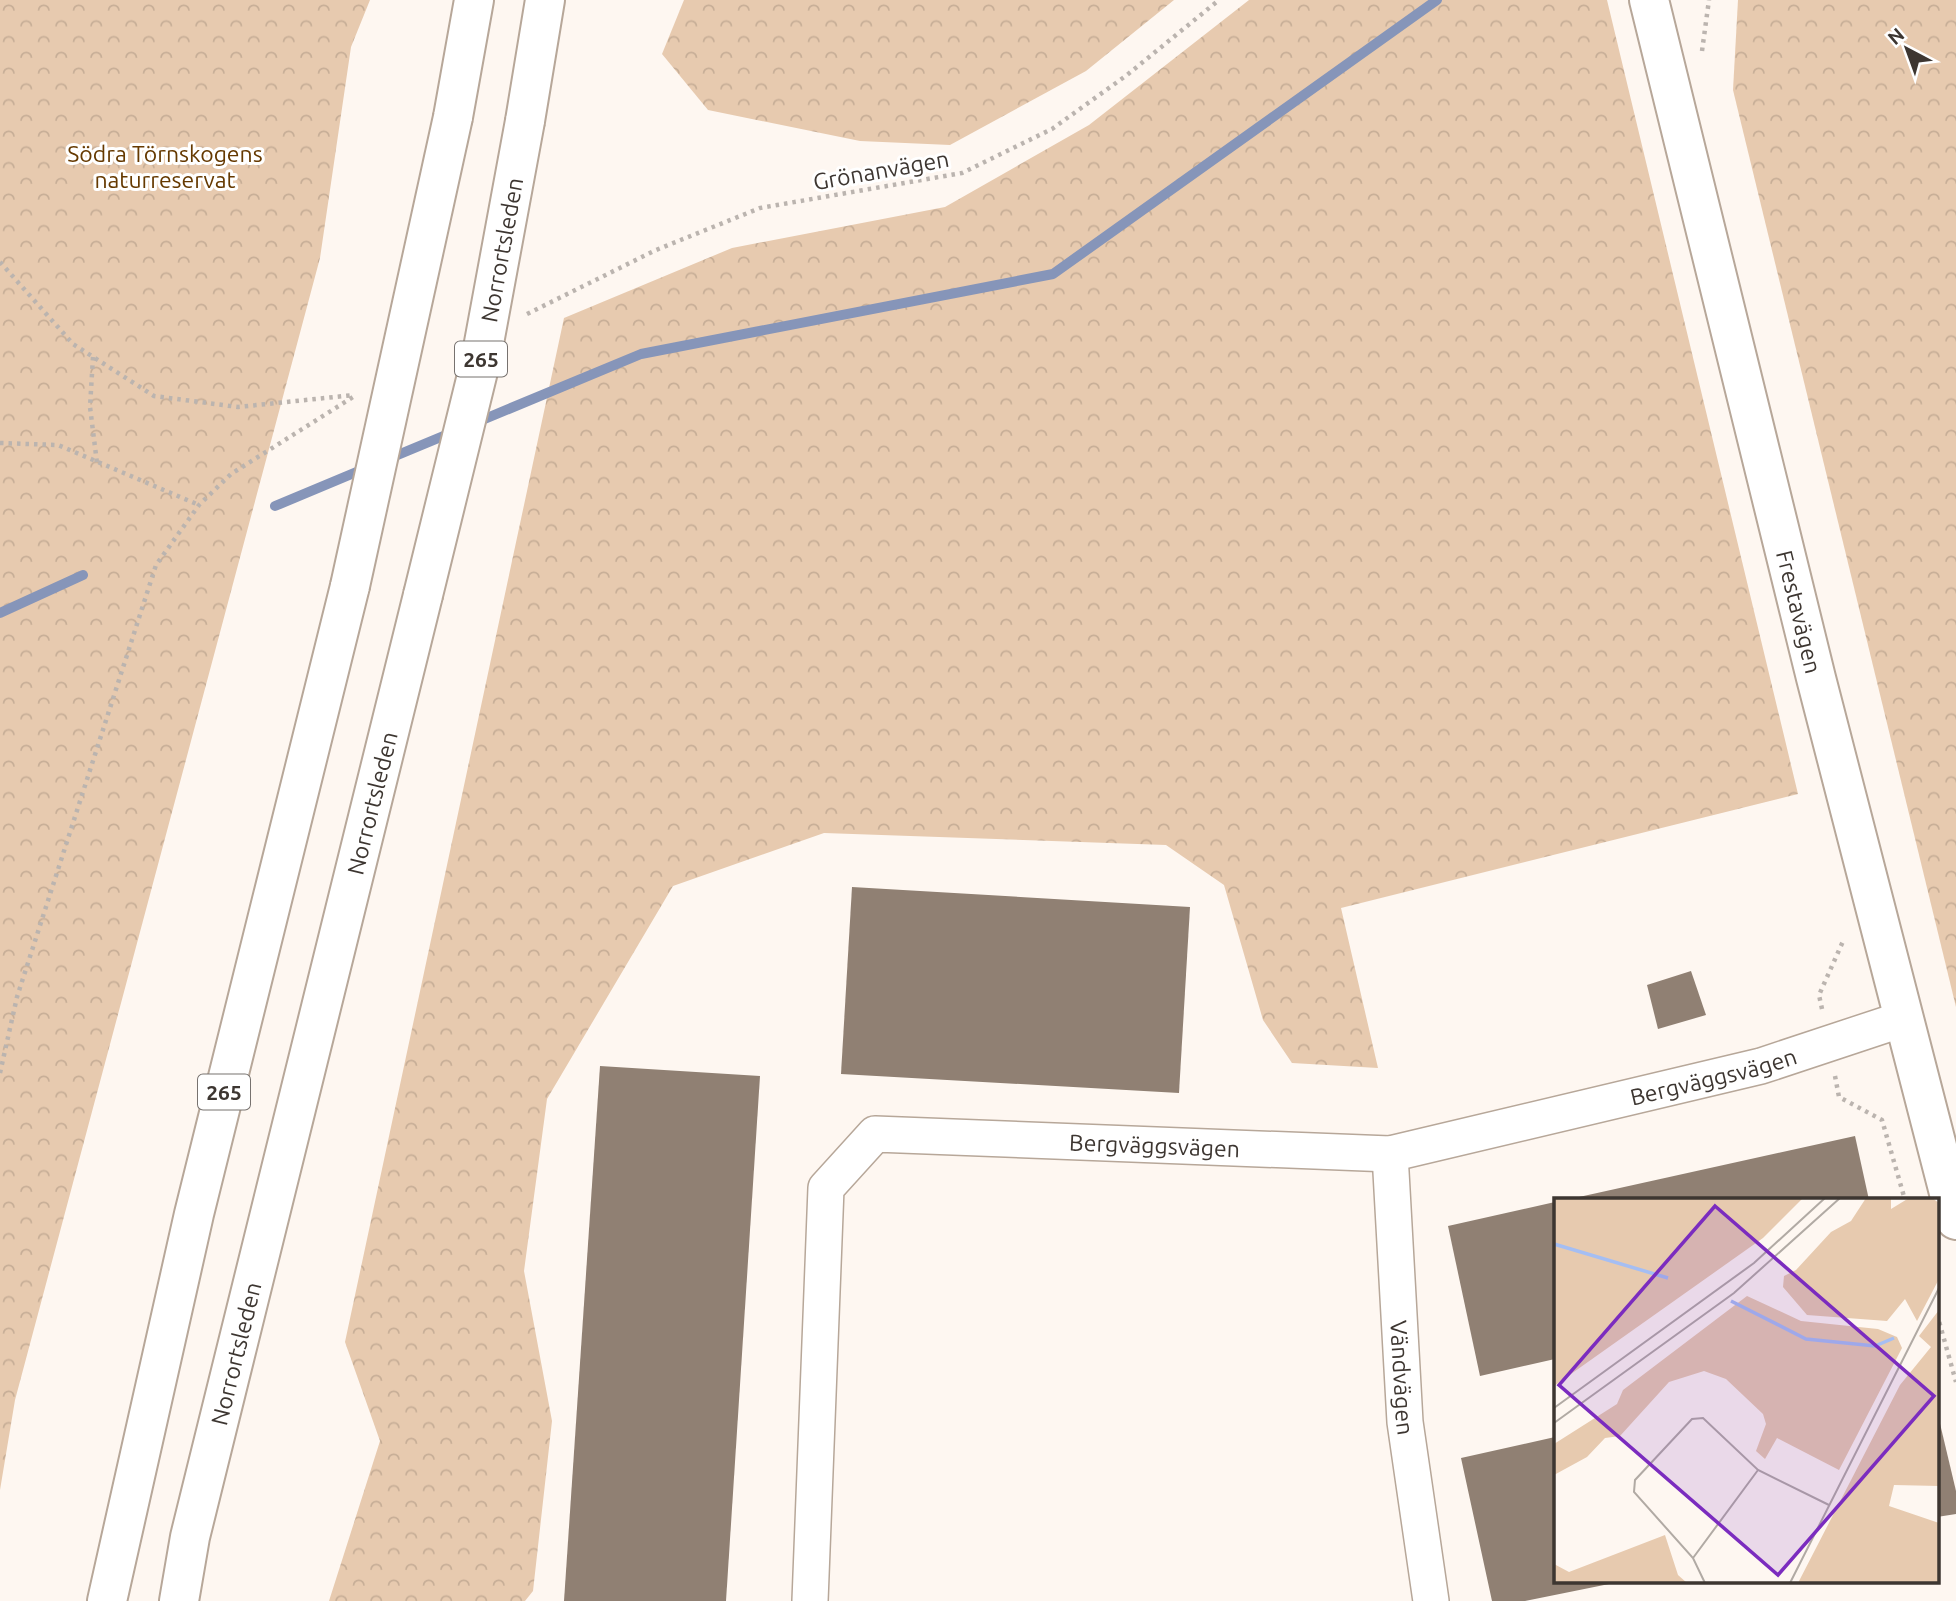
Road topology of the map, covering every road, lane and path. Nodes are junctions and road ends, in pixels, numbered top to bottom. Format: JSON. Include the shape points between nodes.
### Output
{"nodes":[{"id":1,"x":474,"y":0,"type":"edge"},
{"id":2,"x":545,"y":0,"type":"edge"},
{"id":3,"x":1219,"y":0,"type":"edge"},
{"id":4,"x":1649,"y":0,"type":"edge"},
{"id":5,"x":0,"y":262,"type":"edge"},
{"id":6,"x":519,"y":318,"type":"dead end"},
{"id":7,"x":93,"y":357,"type":"junction"},
{"id":8,"x":0,"y":443,"type":"edge"},
{"id":9,"x":97,"y":463,"type":"junction"},
{"id":10,"x":199,"y":505,"type":"junction"},
{"id":11,"x":1903,"y":1019,"type":"junction"},
{"id":12,"x":1829,"y":1045,"type":"junction"},
{"id":13,"x":0,"y":1073,"type":"edge"},
{"id":14,"x":1390,"y":1154,"type":"junction"},
{"id":15,"x":1904,"y":1198,"type":"edge"},
{"id":16,"x":1956,"y":1220,"type":"edge"},
{"id":17,"x":1938,"y":1318,"type":"edge"},
{"id":18,"x":1956,"y":1382,"type":"edge"},
{"id":19,"x":107,"y":1601,"type":"edge"},
{"id":20,"x":179,"y":1601,"type":"edge"},
{"id":21,"x":810,"y":1601,"type":"edge"},
{"id":22,"x":1431,"y":1601,"type":"edge"}],
"edges":[{"from":1,"to":19,"type":"main road","number":"265","bridge":true,"via":[[453,117],[350,586],[194,1214]]},
{"from":2,"to":20,"type":"main road","name":"Norrortsleden","number":"265","bridge":true,"via":[[481,359],[193,1524]]},
{"from":3,"to":6,"type":"path","name":"Grönanvägen","via":[[1052,130],[962,173],[760,208],[656,250]]},
{"from":4,"to":11,"type":"main road","name":"Frestavägen"},
{"from":5,"to":7,"type":"path","via":[[74,344]]},
{"from":7,"to":9,"type":"path","via":[[90,407]]},
{"from":7,"to":10,"type":"path","via":[[154,396],[238,407],[356,394],[231,474]]},
{"from":8,"to":9,"type":"path","via":[[58,445]]},
{"from":9,"to":10,"type":"path"},
{"from":10,"to":13,"type":"path","via":[[156,565],[22,984]]},
{"from":11,"to":12,"type":"street","name":"Bergväggsvägen"},
{"from":11,"to":16,"type":"main road","name":"Frestavägen"},
{"from":12,"to":14,"type":"street","name":"Bergväggsvägen","via":[[1761,1066]]},
{"from":12,"to":15,"type":"path","via":[[1839,1097],[1882,1120]]},
{"from":14,"to":21,"type":"street","name":"Bergväggsvägen","via":[[875,1134],[826,1188]]},
{"from":14,"to":22,"type":"street","name":"Vändvägen","via":[[1405,1422]]},
{"from":17,"to":18,"type":"path"}]}
